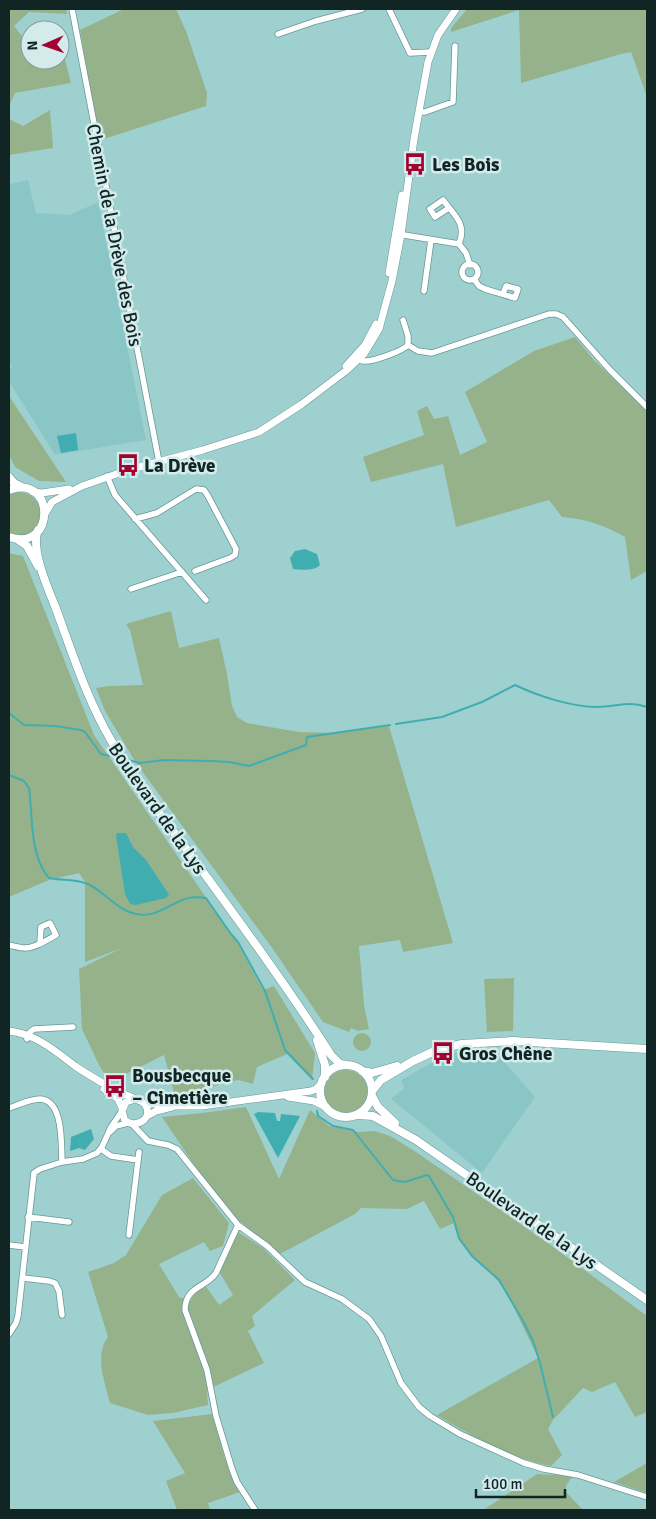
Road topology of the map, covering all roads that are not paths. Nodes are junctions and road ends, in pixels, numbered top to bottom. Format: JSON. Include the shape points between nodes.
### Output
{"nodes":[{"id":1,"x":72,"y":9,"type":"edge"},
{"id":2,"x":362,"y":9,"type":"edge"},
{"id":3,"x":389,"y":9,"type":"edge"},
{"id":4,"x":456,"y":9,"type":"edge"},
{"id":5,"x":278,"y":34,"type":"dead end"},
{"id":6,"x":455,"y":46,"type":"dead end"},
{"id":7,"x":431,"y":52,"type":"junction"},
{"id":8,"x":419,"y":112,"type":"junction"},
{"id":9,"x":449,"y":208,"type":"dead end"},
{"id":10,"x":398,"y":234,"type":"junction"},
{"id":11,"x":431,"y":240,"type":"junction"},
{"id":12,"x":459,"y":244,"type":"junction"},
{"id":13,"x":470,"y":265,"type":"junction"},
{"id":14,"x":474,"y":279,"type":"junction"},
{"id":15,"x":424,"y":291,"type":"dead end"},
{"id":16,"x":503,"y":294,"type":"dead end"},
{"id":17,"x":403,"y":320,"type":"dead end"},
{"id":18,"x":408,"y":345,"type":"junction"},
{"id":19,"x":357,"y":358,"type":"junction"},
{"id":20,"x":647,"y":407,"type":"edge"},
{"id":21,"x":159,"y":462,"type":"junction"},
{"id":22,"x":107,"y":476,"type":"junction"},
{"id":23,"x":9,"y":477,"type":"edge"},
{"id":24,"x":82,"y":486,"type":"junction"},
{"id":25,"x":24,"y":488,"type":"junction"},
{"id":26,"x":9,"y":490,"type":"edge"},
{"id":27,"x":33,"y":491,"type":"junction"},
{"id":28,"x":45,"y":514,"type":"junction"},
{"id":29,"x":135,"y":519,"type":"junction"},
{"id":30,"x":38,"y":530,"type":"junction"},
{"id":31,"x":9,"y":537,"type":"edge"},
{"id":32,"x":17,"y":539,"type":"junction"},
{"id":33,"x":195,"y":571,"type":"dead end"},
{"id":34,"x":182,"y":572,"type":"junction"},
{"id":35,"x":46,"y":584,"type":"junction"},
{"id":36,"x":131,"y":589,"type":"dead end"},
{"id":37,"x":206,"y":600,"type":"dead end"},
{"id":38,"x":40,"y":943,"type":"dead end"},
{"id":39,"x":9,"y":945,"type":"edge"},
{"id":40,"x":303,"y":1013,"type":"junction"},
{"id":41,"x":73,"y":1028,"type":"dead end"},
{"id":42,"x":9,"y":1032,"type":"edge"},
{"id":43,"x":27,"y":1037,"type":"junction"},
{"id":44,"x":647,"y":1049,"type":"edge"},
{"id":45,"x":413,"y":1061,"type":"junction"},
{"id":46,"x":347,"y":1066,"type":"junction"},
{"id":47,"x":362,"y":1071,"type":"junction"},
{"id":48,"x":324,"y":1080,"type":"junction"},
{"id":49,"x":372,"y":1094,"type":"junction"},
{"id":50,"x":273,"y":1096,"type":"junction"},
{"id":51,"x":135,"y":1099,"type":"junction"},
{"id":52,"x":144,"y":1102,"type":"junction"},
{"id":53,"x":177,"y":1106,"type":"junction"},
{"id":54,"x":326,"y":1107,"type":"junction"},
{"id":55,"x":9,"y":1108,"type":"edge"},
{"id":56,"x":122,"y":1110,"type":"junction"},
{"id":57,"x":358,"y":1114,"type":"junction"},
{"id":58,"x":146,"y":1118,"type":"junction"},
{"id":59,"x":130,"y":1124,"type":"junction"},
{"id":60,"x":107,"y":1135,"type":"junction"},
{"id":61,"x":145,"y":1138,"type":"junction"},
{"id":62,"x":416,"y":1140,"type":"junction"},
{"id":63,"x":101,"y":1149,"type":"junction"},
{"id":64,"x":139,"y":1152,"type":"dead end"},
{"id":65,"x":138,"y":1160,"type":"junction"},
{"id":66,"x":62,"y":1162,"type":"junction"},
{"id":67,"x":28,"y":1218,"type":"junction"},
{"id":68,"x":69,"y":1222,"type":"dead end"},
{"id":69,"x":238,"y":1225,"type":"junction"},
{"id":70,"x":129,"y":1235,"type":"dead end"},
{"id":71,"x":9,"y":1245,"type":"edge"},
{"id":72,"x":25,"y":1248,"type":"junction"},
{"id":73,"x":23,"y":1278,"type":"junction"},
{"id":74,"x":647,"y":1300,"type":"edge"},
{"id":75,"x":62,"y":1316,"type":"dead end"},
{"id":76,"x":9,"y":1334,"type":"edge"},
{"id":77,"x":647,"y":1497,"type":"edge"},
{"id":78,"x":255,"y":1510,"type":"edge"}],
"edges":[{"from":1,"to":21,"type":"street","name":"Chemin de la Drève des Bois"},
{"from":2,"to":5,"type":"street"},
{"from":3,"to":7,"type":"street","via":[[410,53]]},
{"from":4,"to":7,"type":"street"},
{"from":6,"to":8,"type":"street","via":[[453,102]]},
{"from":7,"to":8,"type":"street"},
{"from":8,"to":10,"type":"street"},
{"from":9,"to":12,"type":"street","via":[[462,229]]},
{"from":10,"to":11,"type":"street"},
{"from":10,"to":19,"type":"street","via":[[388,296],[376,335]]},
{"from":11,"to":12,"type":"street"},
{"from":11,"to":15,"type":"street"},
{"from":12,"to":13,"type":"street"},
{"from":13,"to":14,"type":"street","via":[[477,270]]},
{"from":13,"to":14,"type":"street","via":[[462,274],[467,279]]},
{"from":14,"to":16,"type":"street","via":[[482,288]]},
{"from":17,"to":18,"type":"street"},
{"from":18,"to":19,"type":"street","via":[[370,360]]},
{"from":18,"to":20,"type":"street","via":[[418,351],[432,353],[556,314],[563,317]]},
{"from":19,"to":21,"type":"street","via":[[302,404],[255,434]]},
{"from":21,"to":22,"type":"street"},
{"from":22,"to":24,"type":"street"},
{"from":22,"to":29,"type":"street","via":[[115,496]]},
{"from":23,"to":25,"type":"main road"},
{"from":24,"to":27,"type":"street","via":[[47,493]]},
{"from":24,"to":28,"type":"street","via":[[52,502]]},
{"from":25,"to":26,"type":"main road"},
{"from":25,"to":27,"type":"main road"},
{"from":27,"to":28,"type":"main road","via":[[43,502]]},
{"from":28,"to":30,"type":"main road"},
{"from":29,"to":33,"type":"street","via":[[158,513],[196,490],[204,490],[236,549],[230,558]]},
{"from":29,"to":34,"type":"street"},
{"from":30,"to":32,"type":"main road","via":[[29,537]]},
{"from":30,"to":35,"type":"main road","name":"Boulevard de la Lys","via":[[36,546]]},
{"from":31,"to":32,"type":"main road"},
{"from":32,"to":35,"type":"main road","name":"Boulevard de la Lys","via":[[29,550]]},
{"from":34,"to":36,"type":"street"},
{"from":34,"to":37,"type":"street"},
{"from":35,"to":40,"type":"main road","name":"Boulevard de la Lys","via":[[94,708],[122,759]]},
{"from":38,"to":39,"type":"street","via":[[25,948]]},
{"from":40,"to":46,"type":"main road","name":"Boulevard de la Lys","via":[[332,1057]]},
{"from":40,"to":48,"type":"main road","name":"Boulevard de la Lys","via":[[326,1067]]},
{"from":41,"to":43,"type":"street","via":[[34,1029]]},
{"from":42,"to":43,"type":"street"},
{"from":43,"to":51,"type":"street","via":[[50,1046],[95,1079]]},
{"from":43,"to":56,"type":"street","via":[[110,1093],[119,1101]]},
{"from":44,"to":45,"type":"main road","via":[[486,1042],[444,1048]]},
{"from":45,"to":47,"type":"main road","via":[[375,1072]]},
{"from":45,"to":49,"type":"main road","via":[[382,1080]]},
{"from":46,"to":47,"type":"main road"},
{"from":46,"to":48,"type":"main road","via":[[335,1068]]},
{"from":47,"to":49,"type":"main road","via":[[370,1080]]},
{"from":48,"to":50,"type":"street","via":[[312,1091]]},
{"from":48,"to":54,"type":"main road","via":[[321,1095]]},
{"from":49,"to":57,"type":"main road","via":[[367,1107]]},
{"from":49,"to":62,"type":"main road","name":"Boulevard de la Lys","via":[[383,1112]]},
{"from":50,"to":53,"type":"street"},
{"from":50,"to":54,"type":"street","via":[[314,1101]]},
{"from":51,"to":52,"type":"street"},
{"from":51,"to":56,"type":"street","via":[[128,1101]]},
{"from":52,"to":53,"type":"street"},
{"from":52,"to":58,"type":"street"},
{"from":53,"to":58,"type":"street","via":[[162,1109]]},
{"from":54,"to":57,"type":"main road","via":[[342,1117]]},
{"from":55,"to":66,"type":"street","via":[[40,1100],[54,1107],[60,1124]]},
{"from":56,"to":59,"type":"street","via":[[123,1118]]},
{"from":56,"to":60,"type":"street"},
{"from":57,"to":62,"type":"main road","name":"Boulevard de la Lys","via":[[373,1116]]},
{"from":58,"to":59,"type":"street","via":[[140,1123]]},
{"from":58,"to":61,"type":"street"},
{"from":59,"to":60,"type":"street","via":[[116,1126]]},
{"from":59,"to":61,"type":"street"},
{"from":60,"to":63,"type":"street"},
{"from":61,"to":69,"type":"street","via":[[177,1149]]},
{"from":62,"to":74,"type":"main road","name":"Boulevard de la Lys"},
{"from":63,"to":65,"type":"street","via":[[111,1156]]},
{"from":63,"to":66,"type":"street","via":[[88,1158]]},
{"from":64,"to":65,"type":"street"},
{"from":65,"to":70,"type":"street"},
{"from":66,"to":67,"type":"street","via":[[34,1173]]},
{"from":67,"to":68,"type":"street"},
{"from":67,"to":72,"type":"street"},
{"from":69,"to":77,"type":"street","via":[[267,1246],[305,1282],[342,1300],[369,1319],[401,1383],[419,1407],[434,1418],[524,1464],[578,1475]]},
{"from":69,"to":78,"type":"street","via":[[216,1273],[193,1290],[186,1300],[185,1310],[207,1370],[232,1469]]},
{"from":71,"to":72,"type":"street"},
{"from":72,"to":73,"type":"street"},
{"from":73,"to":75,"type":"street","via":[[55,1283]]},
{"from":73,"to":76,"type":"street","via":[[17,1320]]}]}
